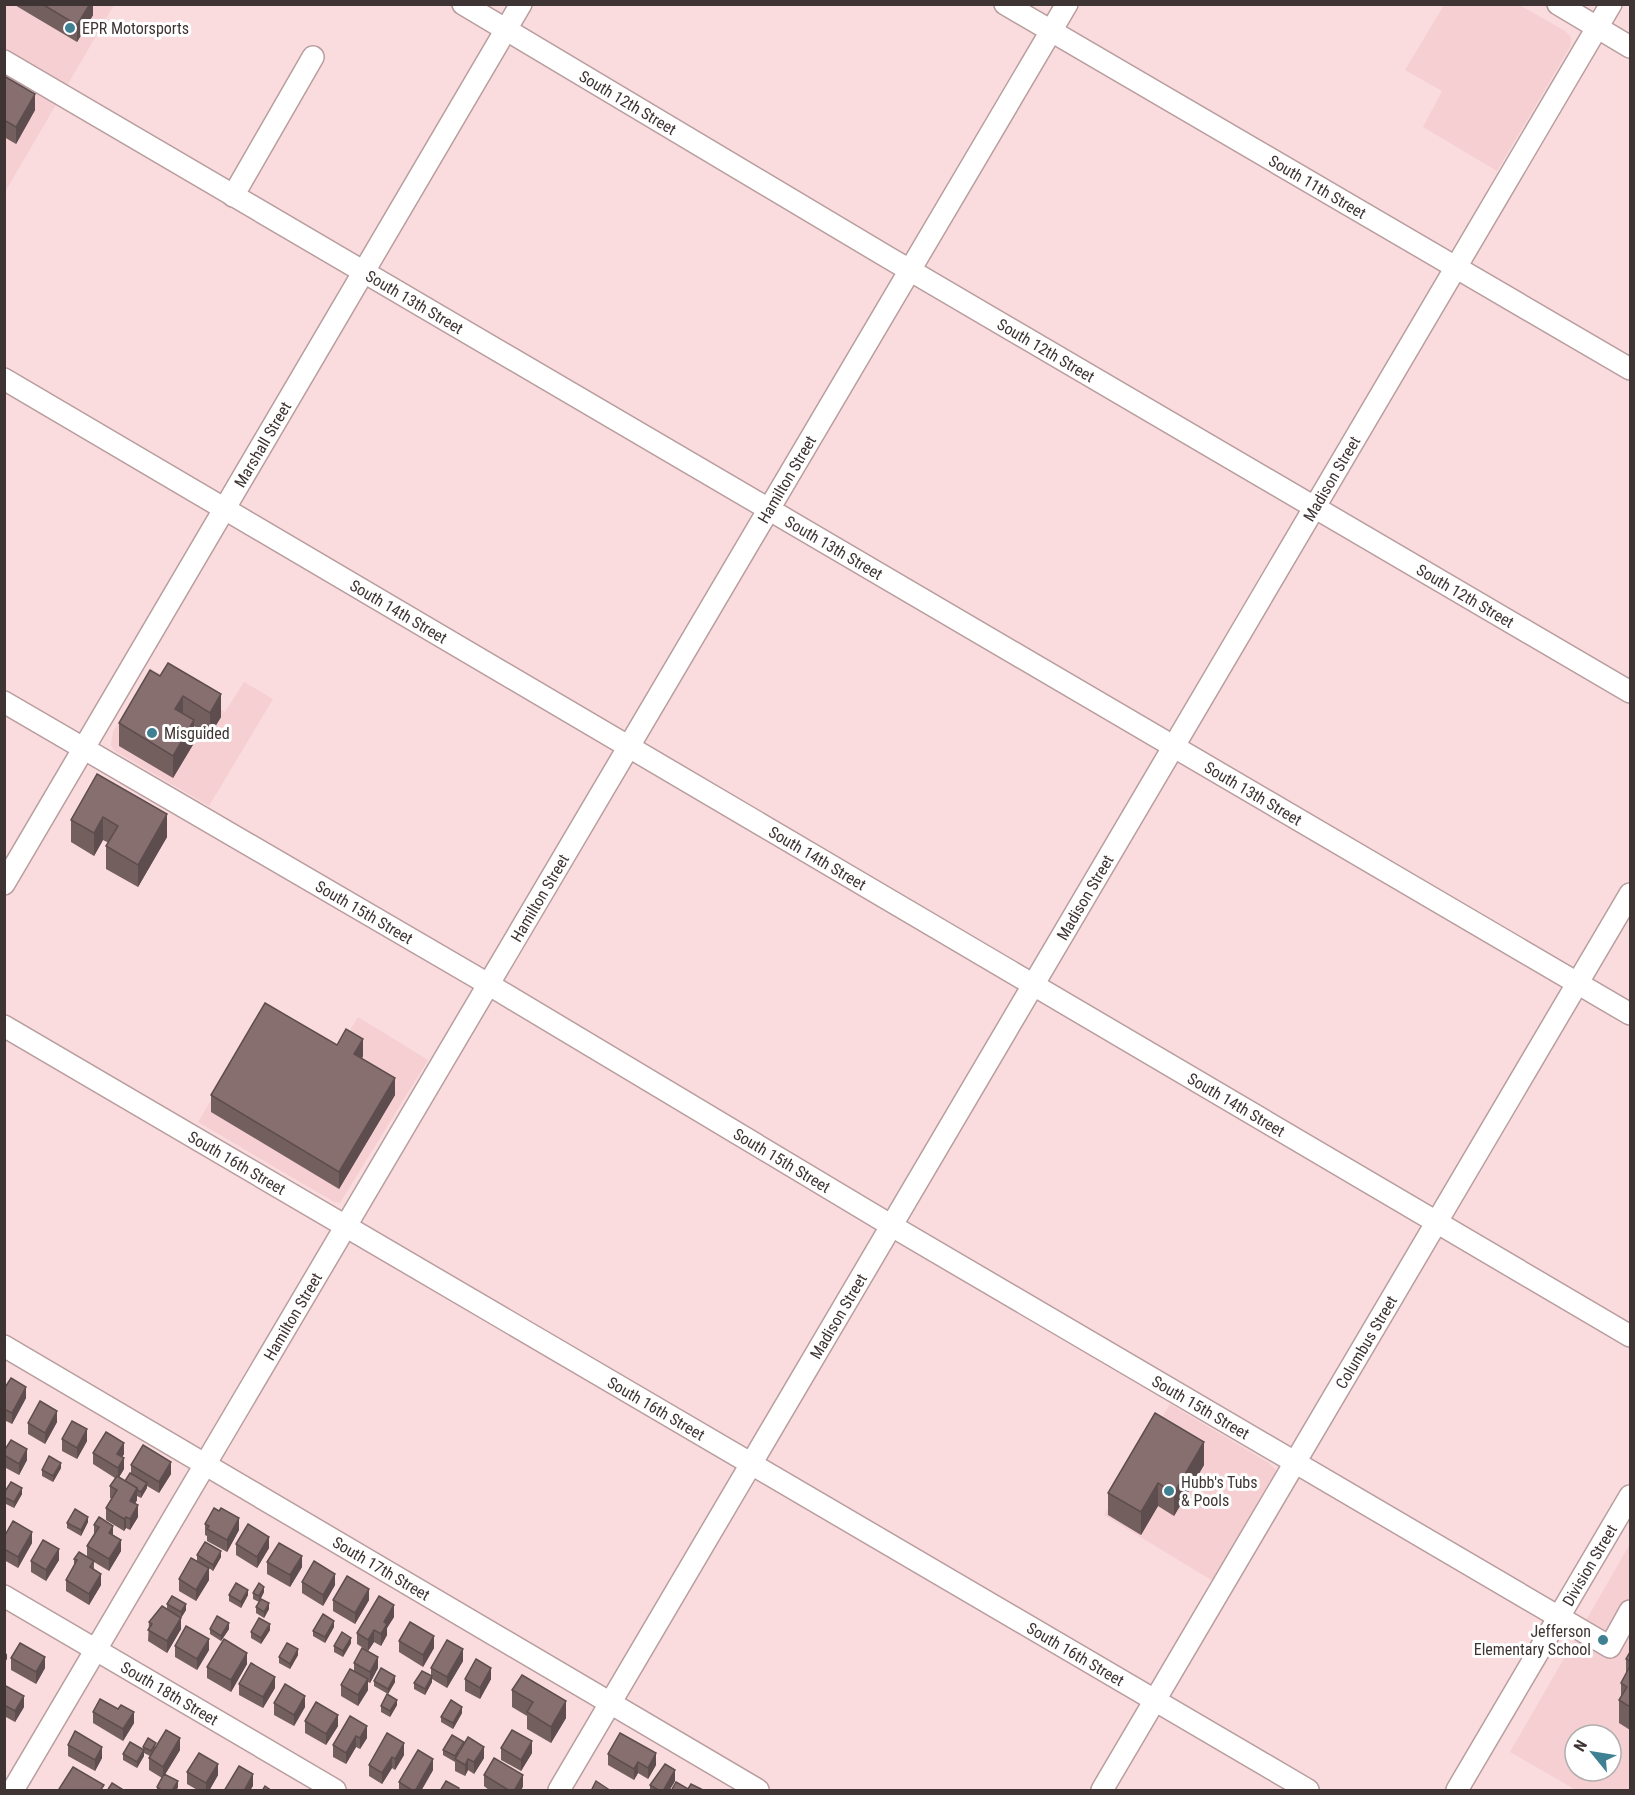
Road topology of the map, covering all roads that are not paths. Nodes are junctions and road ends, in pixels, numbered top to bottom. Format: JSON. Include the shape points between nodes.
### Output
{"nodes":[{"id":1,"x":463,"y":4,"type":"edge"},
{"id":2,"x":521,"y":4,"type":"edge"},
{"id":3,"x":1005,"y":4,"type":"edge"},
{"id":4,"x":1067,"y":4,"type":"edge"},
{"id":5,"x":1558,"y":4,"type":"edge"},
{"id":6,"x":1611,"y":4,"type":"edge"},
{"id":7,"x":1597,"y":28,"type":"junction"},
{"id":8,"x":506,"y":30,"type":"junction"},
{"id":9,"x":1051,"y":32,"type":"junction"},
{"id":10,"x":1630,"y":47,"type":"edge"},
{"id":11,"x":313,"y":57,"type":"dead end"},
{"id":12,"x":4,"y":61,"type":"edge"},
{"id":13,"x":233,"y":196,"type":"junction"},
{"id":14,"x":1456,"y":267,"type":"junction"},
{"id":15,"x":910,"y":270,"type":"junction"},
{"id":16,"x":364,"y":272,"type":"junction"},
{"id":17,"x":1630,"y":369,"type":"edge"},
{"id":18,"x":4,"y":379,"type":"edge"},
{"id":19,"x":1316,"y":506,"type":"junction"},
{"id":20,"x":226,"y":510,"type":"junction"},
{"id":21,"x":767,"y":510,"type":"junction"},
{"id":22,"x":1630,"y":692,"type":"edge"},
{"id":23,"x":4,"y":702,"type":"edge"},
{"id":24,"x":1174,"y":745,"type":"junction"},
{"id":25,"x":628,"y":747,"type":"junction"},
{"id":26,"x":85,"y":749,"type":"junction"},
{"id":27,"x":4,"y":884,"type":"edge"},
{"id":28,"x":1630,"y":894,"type":"edge"},
{"id":29,"x":488,"y":984,"type":"junction"},
{"id":30,"x":1578,"y":984,"type":"junction"},
{"id":31,"x":1034,"y":985,"type":"junction"},
{"id":32,"x":1630,"y":1014,"type":"edge"},
{"id":33,"x":4,"y":1026,"type":"edge"},
{"id":34,"x":1437,"y":1223,"type":"junction"},
{"id":35,"x":346,"y":1226,"type":"junction"},
{"id":36,"x":892,"y":1226,"type":"junction"},
{"id":37,"x":1630,"y":1336,"type":"edge"},
{"id":38,"x":4,"y":1346,"type":"edge"},
{"id":39,"x":1296,"y":1462,"type":"junction"},
{"id":40,"x":753,"y":1464,"type":"junction"},
{"id":41,"x":206,"y":1465,"type":"junction"},
{"id":42,"x":1630,"y":1496,"type":"edge"},
{"id":43,"x":4,"y":1596,"type":"edge"},
{"id":44,"x":1630,"y":1611,"type":"edge"},
{"id":45,"x":1559,"y":1617,"type":"junction"},
{"id":46,"x":96,"y":1650,"type":"junction"},
{"id":47,"x":1154,"y":1701,"type":"junction"},
{"id":48,"x":612,"y":1704,"type":"junction"},
{"id":49,"x":13,"y":1791,"type":"edge"},
{"id":50,"x":335,"y":1791,"type":"edge"},
{"id":51,"x":559,"y":1791,"type":"edge"},
{"id":52,"x":758,"y":1791,"type":"edge"},
{"id":53,"x":1102,"y":1791,"type":"edge"},
{"id":54,"x":1308,"y":1791,"type":"edge"},
{"id":55,"x":1457,"y":1791,"type":"edge"}],
"edges":[{"from":1,"to":8,"type":"street","name":"South 12th Street"},
{"from":2,"to":8,"type":"street","name":"Marshall Street"},
{"from":3,"to":9,"type":"street","name":"South 11th Street"},
{"from":4,"to":9,"type":"street","name":"Hamilton Street"},
{"from":5,"to":7,"type":"street"},
{"from":6,"to":7,"type":"street","name":"Madison Street"},
{"from":7,"to":10,"type":"street"},
{"from":7,"to":14,"type":"street","name":"Madison Street"},
{"from":8,"to":15,"type":"street","name":"South 12th Street"},
{"from":8,"to":16,"type":"street","name":"Marshall Street"},
{"from":9,"to":14,"type":"street","name":"South 11th Street"},
{"from":9,"to":15,"type":"street","name":"Hamilton Street"},
{"from":11,"to":13,"type":"street"},
{"from":12,"to":13,"type":"street","name":"South 13th Street"},
{"from":13,"to":16,"type":"street","name":"South 13th Street"},
{"from":14,"to":17,"type":"street","name":"South 11th Street"},
{"from":14,"to":19,"type":"street","name":"Madison Street"},
{"from":15,"to":19,"type":"street","name":"South 12th Street"},
{"from":15,"to":21,"type":"street","name":"Hamilton Street"},
{"from":16,"to":20,"type":"street","name":"Marshall Street"},
{"from":16,"to":21,"type":"street","name":"South 13th Street"},
{"from":18,"to":20,"type":"street","name":"South 14th Street"},
{"from":19,"to":22,"type":"street","name":"South 12th Street"},
{"from":19,"to":24,"type":"street","name":"Madison Street"},
{"from":20,"to":25,"type":"street","name":"South 14th Street"},
{"from":20,"to":26,"type":"street","name":"Marshall Street"},
{"from":21,"to":24,"type":"street","name":"South 13th Street"},
{"from":21,"to":25,"type":"street","name":"Hamilton Street"},
{"from":23,"to":26,"type":"street","name":"South 15th Street"},
{"from":24,"to":30,"type":"street","name":"South 13th Street"},
{"from":24,"to":31,"type":"street","name":"Madison Street"},
{"from":25,"to":29,"type":"street","name":"Hamilton Street"},
{"from":25,"to":31,"type":"street","name":"South 14th Street"},
{"from":26,"to":27,"type":"street","name":"Marshall Street"},
{"from":26,"to":29,"type":"street","name":"South 15th Street"},
{"from":28,"to":30,"type":"street","name":"Columbus Street"},
{"from":29,"to":35,"type":"street","name":"Hamilton Street"},
{"from":29,"to":36,"type":"street","name":"South 15th Street"},
{"from":30,"to":32,"type":"street","name":"South 13th Street"},
{"from":30,"to":34,"type":"street","name":"Columbus Street"},
{"from":31,"to":34,"type":"street","name":"South 14th Street"},
{"from":31,"to":36,"type":"street","name":"Madison Street"},
{"from":33,"to":35,"type":"street","name":"South 16th Street"},
{"from":34,"to":37,"type":"street","name":"South 14th Street"},
{"from":34,"to":39,"type":"street","name":"Columbus Street"},
{"from":35,"to":40,"type":"street","name":"South 16th Street"},
{"from":35,"to":41,"type":"street","name":"Hamilton Street"},
{"from":36,"to":39,"type":"street","name":"South 15th Street"},
{"from":36,"to":40,"type":"street","name":"Madison Street"},
{"from":38,"to":41,"type":"street","name":"South 17th Street"},
{"from":39,"to":45,"type":"street","name":"South 15th Street"},
{"from":39,"to":47,"type":"street","name":"Columbus Street"},
{"from":40,"to":47,"type":"street","name":"South 16th Street"},
{"from":40,"to":48,"type":"street","name":"Madison Street"},
{"from":41,"to":46,"type":"street","name":"Hamilton Street"},
{"from":41,"to":48,"type":"street","name":"South 17th Street"},
{"from":42,"to":45,"type":"street","name":"Division Street"},
{"from":43,"to":46,"type":"street","name":"South 18th Street"},
{"from":44,"to":45,"type":"street","name":"South 15th Street","via":[[1610,1647]]},
{"from":45,"to":55,"type":"street","name":"Division Street"},
{"from":46,"to":49,"type":"street","name":"Hamilton Street"},
{"from":46,"to":50,"type":"street","name":"South 18th Street"},
{"from":47,"to":53,"type":"street","name":"Columbus Street"},
{"from":47,"to":54,"type":"street","name":"South 16th Street"},
{"from":48,"to":51,"type":"street","name":"Madison Street"},
{"from":48,"to":52,"type":"street","name":"South 17th Street"}]}
